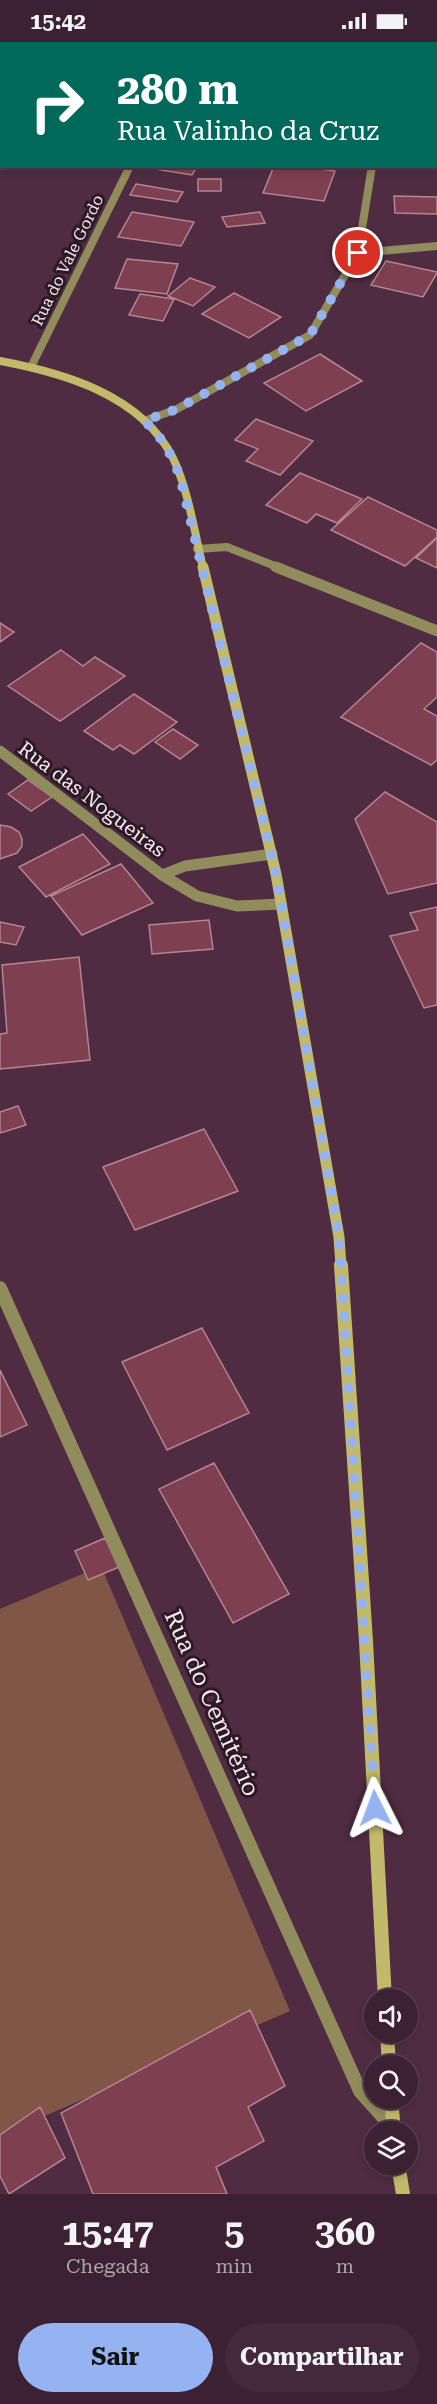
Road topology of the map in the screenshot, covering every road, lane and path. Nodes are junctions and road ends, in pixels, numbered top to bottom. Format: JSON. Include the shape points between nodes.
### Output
{"nodes":[{"id":1,"x":129,"y":168,"type":"edge"},
{"id":2,"x":372,"y":168,"type":"edge"},
{"id":3,"x":437,"y":246,"type":"edge"},
{"id":4,"x":358,"y":253,"type":"junction"},
{"id":5,"x":0,"y":361,"type":"edge"},
{"id":6,"x":31,"y":367,"type":"junction"},
{"id":7,"x":144,"y":421,"type":"junction"},
{"id":8,"x":197,"y":549,"type":"junction"},
{"id":9,"x":437,"y":631,"type":"edge"},
{"id":10,"x":0,"y":751,"type":"edge"},
{"id":11,"x":272,"y":854,"type":"junction"},
{"id":12,"x":162,"y":875,"type":"junction"},
{"id":13,"x":281,"y":904,"type":"junction"},
{"id":14,"x":0,"y":1288,"type":"edge"},
{"id":15,"x":384,"y":1989,"type":"edge"},
{"id":16,"x":386,"y":2121,"type":"edge"}],
"edges":[{"from":1,"to":6,"type":"street","name":"Rua do Vale Gordo"},
{"from":2,"to":4,"type":"street"},
{"from":3,"to":4,"type":"street"},
{"from":4,"to":7,"type":"street","via":[[310,335],[177,409]]},
{"from":5,"to":6,"type":"main road"},
{"from":6,"to":7,"type":"main road","via":[[105,392]]},
{"from":7,"to":8,"type":"main road","via":[[174,460]]},
{"from":8,"to":9,"type":"street","via":[[226,547]]},
{"from":8,"to":11,"type":"main road"},
{"from":10,"to":12,"type":"street","name":"Rua das Nogueiras"},
{"from":11,"to":12,"type":"street","name":"Rua das Nogueiras","via":[[185,866]]},
{"from":11,"to":13,"type":"main road"},
{"from":12,"to":13,"type":"street","name":"Rua das Nogueiras","via":[[197,896],[237,906]]},
{"from":13,"to":15,"type":"main road","via":[[339,1237]]},
{"from":14,"to":16,"type":"street","name":"Rua do Cemitério","via":[[360,2091]]}]}
